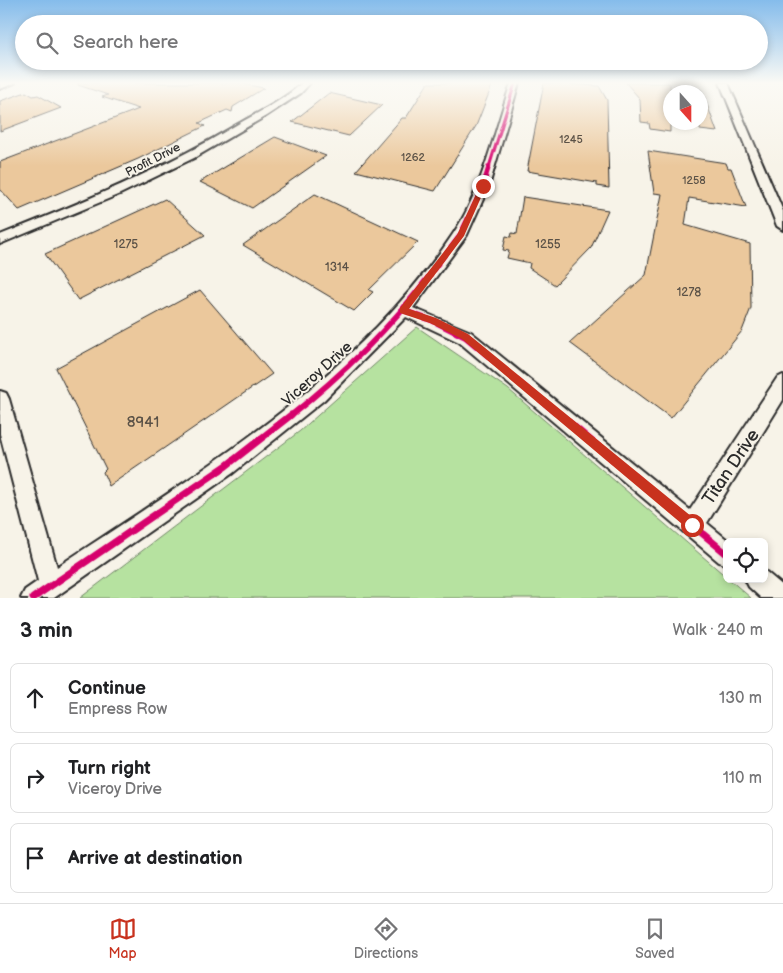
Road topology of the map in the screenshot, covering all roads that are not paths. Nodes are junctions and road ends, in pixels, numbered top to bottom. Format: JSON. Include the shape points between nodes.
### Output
{"nodes":[{"id":1,"x":268,"y":111,"type":"edge"},
{"id":2,"x":506,"y":111,"type":"edge"},
{"id":3,"x":736,"y":111,"type":"edge"},
{"id":4,"x":783,"y":226,"type":"edge"},
{"id":5,"x":0,"y":240,"type":"edge"},
{"id":6,"x":403,"y":310,"type":"junction"},
{"id":7,"x":783,"y":383,"type":"edge"},
{"id":8,"x":0,"y":399,"type":"edge"},
{"id":9,"x":692,"y":525,"type":"junction"},
{"id":10,"x":723,"y":551,"type":"edge"},
{"id":11,"x":762,"y":583,"type":"edge"},
{"id":12,"x":51,"y":586,"type":"junction"},
{"id":13,"x":33,"y":598,"type":"edge"},
{"id":14,"x":779,"y":598,"type":"edge"}],
"edges":[{"from":1,"to":5,"type":"street","name":"Profit Drive","via":[[231,135],[172,166],[91,204]]},
{"from":2,"to":6,"type":"street","name":"Viceroy Drive","via":[[483,186],[460,236]]},
{"from":3,"to":4,"type":"street"},
{"from":6,"to":9,"type":"street","via":[[465,337]]},
{"from":6,"to":12,"type":"street","name":"Viceroy Drive","via":[[318,394],[226,466]]},
{"from":7,"to":9,"type":"street","name":"Titan Drive","via":[[758,428]]},
{"from":8,"to":12,"type":"street"},
{"from":9,"to":10,"type":"street"},
{"from":11,"to":14,"type":"street"},
{"from":12,"to":13,"type":"street","name":"Viceroy Drive"}]}
